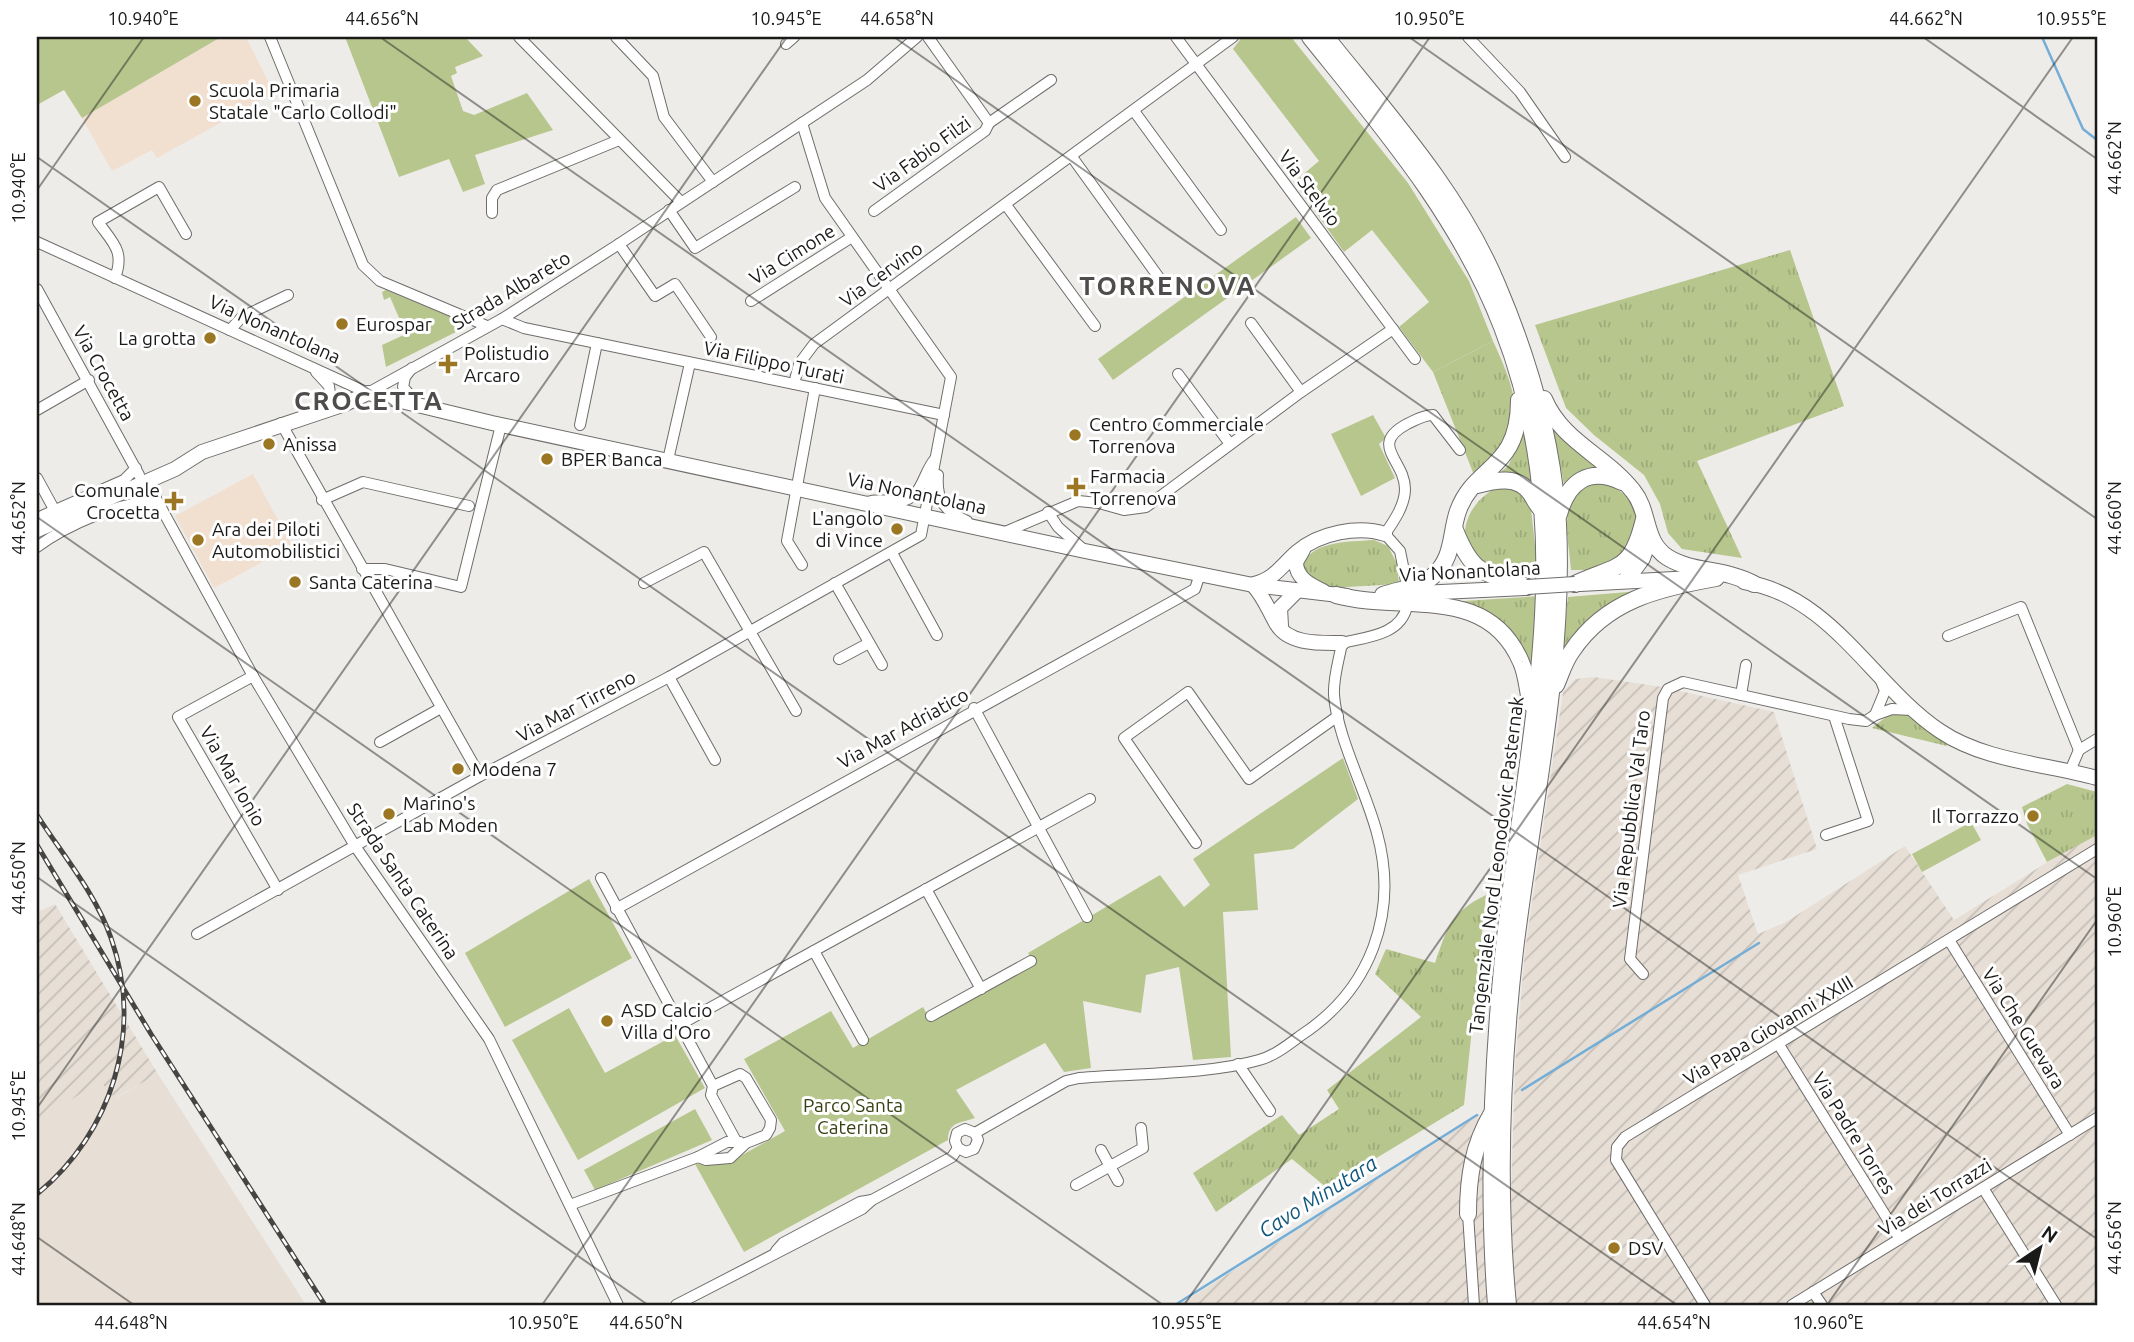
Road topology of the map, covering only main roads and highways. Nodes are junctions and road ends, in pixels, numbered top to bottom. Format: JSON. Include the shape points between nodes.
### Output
{"nodes":[{"id":1,"x":1310,"y":37,"type":"edge"},
{"id":2,"x":1326,"y":37,"type":"edge"},
{"id":3,"x":1526,"y":360,"type":"junction"},
{"id":4,"x":1519,"y":380,"type":"junction"},
{"id":5,"x":1477,"y":485,"type":"junction"},
{"id":6,"x":1627,"y":485,"type":"junction"},
{"id":7,"x":1551,"y":516,"type":"junction"},
{"id":8,"x":1647,"y":525,"type":"junction"},
{"id":9,"x":37,"y":530,"type":"edge"},
{"id":10,"x":1455,"y":530,"type":"junction"},
{"id":11,"x":1385,"y":534,"type":"road end"},
{"id":12,"x":1306,"y":546,"type":"junction"},
{"id":13,"x":1716,"y":578,"type":"junction"},
{"id":14,"x":1626,"y":580,"type":"junction"},
{"id":15,"x":1575,"y":584,"type":"junction"},
{"id":16,"x":1754,"y":584,"type":"junction"},
{"id":17,"x":1253,"y":585,"type":"junction"},
{"id":18,"x":1527,"y":587,"type":"junction"},
{"id":19,"x":1296,"y":592,"type":"junction"},
{"id":20,"x":1333,"y":595,"type":"junction"},
{"id":21,"x":1383,"y":595,"type":"junction"},
{"id":22,"x":1285,"y":634,"type":"junction"},
{"id":23,"x":1342,"y":643,"type":"road end"},
{"id":24,"x":1548,"y":704,"type":"junction"},
{"id":25,"x":1534,"y":715,"type":"junction"},
{"id":26,"x":2097,"y":778,"type":"edge"},
{"id":27,"x":1493,"y":1111,"type":"junction"},
{"id":28,"x":1468,"y":1214,"type":"road end"},
{"id":29,"x":1496,"y":1305,"type":"edge"},
{"id":30,"x":1508,"y":1305,"type":"edge"}],
"edges":[{"from":1,"to":4,"type":"highway","via":[[1437,201],[1478,273]]},
{"from":2,"to":3,"type":"highway","via":[[1450,197],[1496,281]]},
{"from":3,"to":6,"type":"highway","via":[[1559,426]]},
{"from":3,"to":7,"type":"highway","via":[[1544,428]]},
{"from":4,"to":5,"type":"highway","via":[[1514,438],[1499,463]]},
{"from":4,"to":7,"type":"highway"},
{"from":5,"to":7,"type":"highway","via":[[1513,481]]},
{"from":5,"to":10,"type":"highway","via":[[1458,511]]},
{"from":6,"to":7,"type":"highway","via":[[1603,475],[1583,477]]},
{"from":6,"to":8,"type":"highway","via":[[1638,499]]},
{"from":7,"to":24,"type":"highway","name":"Tangenziale Nord Leonodovic Pasternak","via":[[1558,619]]},
{"from":7,"to":25,"type":"highway","name":"Tangenziale Nord Leonodovic Pasternak"},
{"from":8,"to":14,"type":"highway","via":[[1642,558]]},
{"from":8,"to":15,"type":"highway","via":[[1624,563]]},
{"from":8,"to":16,"type":"highway","via":[[1659,551],[1670,559],[1689,567],[1734,573]]},
{"from":9,"to":17,"type":"main road","name":"Via Nonantolana","via":[[116,493],[141,475],[368,393]]},
{"from":10,"to":18,"type":"highway","via":[[1464,553],[1476,567]]},
{"from":10,"to":21,"type":"highway","via":[[1447,558],[1433,576],[1417,586]]},
{"from":11,"to":12,"type":"main road","via":[[1366,529],[1327,536]]},
{"from":12,"to":17,"type":"main road","via":[[1272,578]]},
{"from":12,"to":20,"type":"main road","via":[[1296,562],[1297,571],[1310,584]]},
{"from":13,"to":14,"type":"main road","name":"Via Nonantolana"},
{"from":13,"to":16,"type":"main road","name":"Via Nonantolana"},
{"from":13,"to":24,"type":"highway","via":[[1645,593],[1606,615],[1570,653]]},
{"from":14,"to":15,"type":"main road","name":"Via Nonantolana"},
{"from":15,"to":18,"type":"main road","name":"Via Nonantolana","bridge":true},
{"from":16,"to":26,"type":"main road","name":"Via Nonantolana","via":[[1788,598],[1824,621],[1912,710],[1941,732],[1972,747]]},
{"from":17,"to":19,"type":"main road","name":"Via Nonantolana"},
{"from":17,"to":22,"type":"main road"},
{"from":18,"to":21,"type":"main road","name":"Via Nonantolana"},
{"from":19,"to":20,"type":"main road","name":"Via Nonantolana"},
{"from":19,"to":22,"type":"main road","via":[[1280,608]]},
{"from":20,"to":21,"type":"main road","name":"Via Nonantolana"},
{"from":20,"to":25,"type":"highway","via":[[1364,603],[1428,603],[1474,612],[1504,634],[1515,650]]},
{"from":22,"to":23,"type":"main road","via":[[1316,643]]},
{"from":24,"to":30,"type":"highway","name":"Tangenziale Nord Leonodovic Pasternak","via":[[1515,952],[1508,1053],[1504,1138]]},
{"from":25,"to":27,"type":"highway","name":"Tangenziale Nord Leonodovic Pasternak","via":[[1503,956]]},
{"from":27,"to":28,"type":"highway","via":[[1472,1161]]},
{"from":27,"to":29,"type":"highway","name":"Tangenziale Nord Leonodovic Pasternak"}]}
